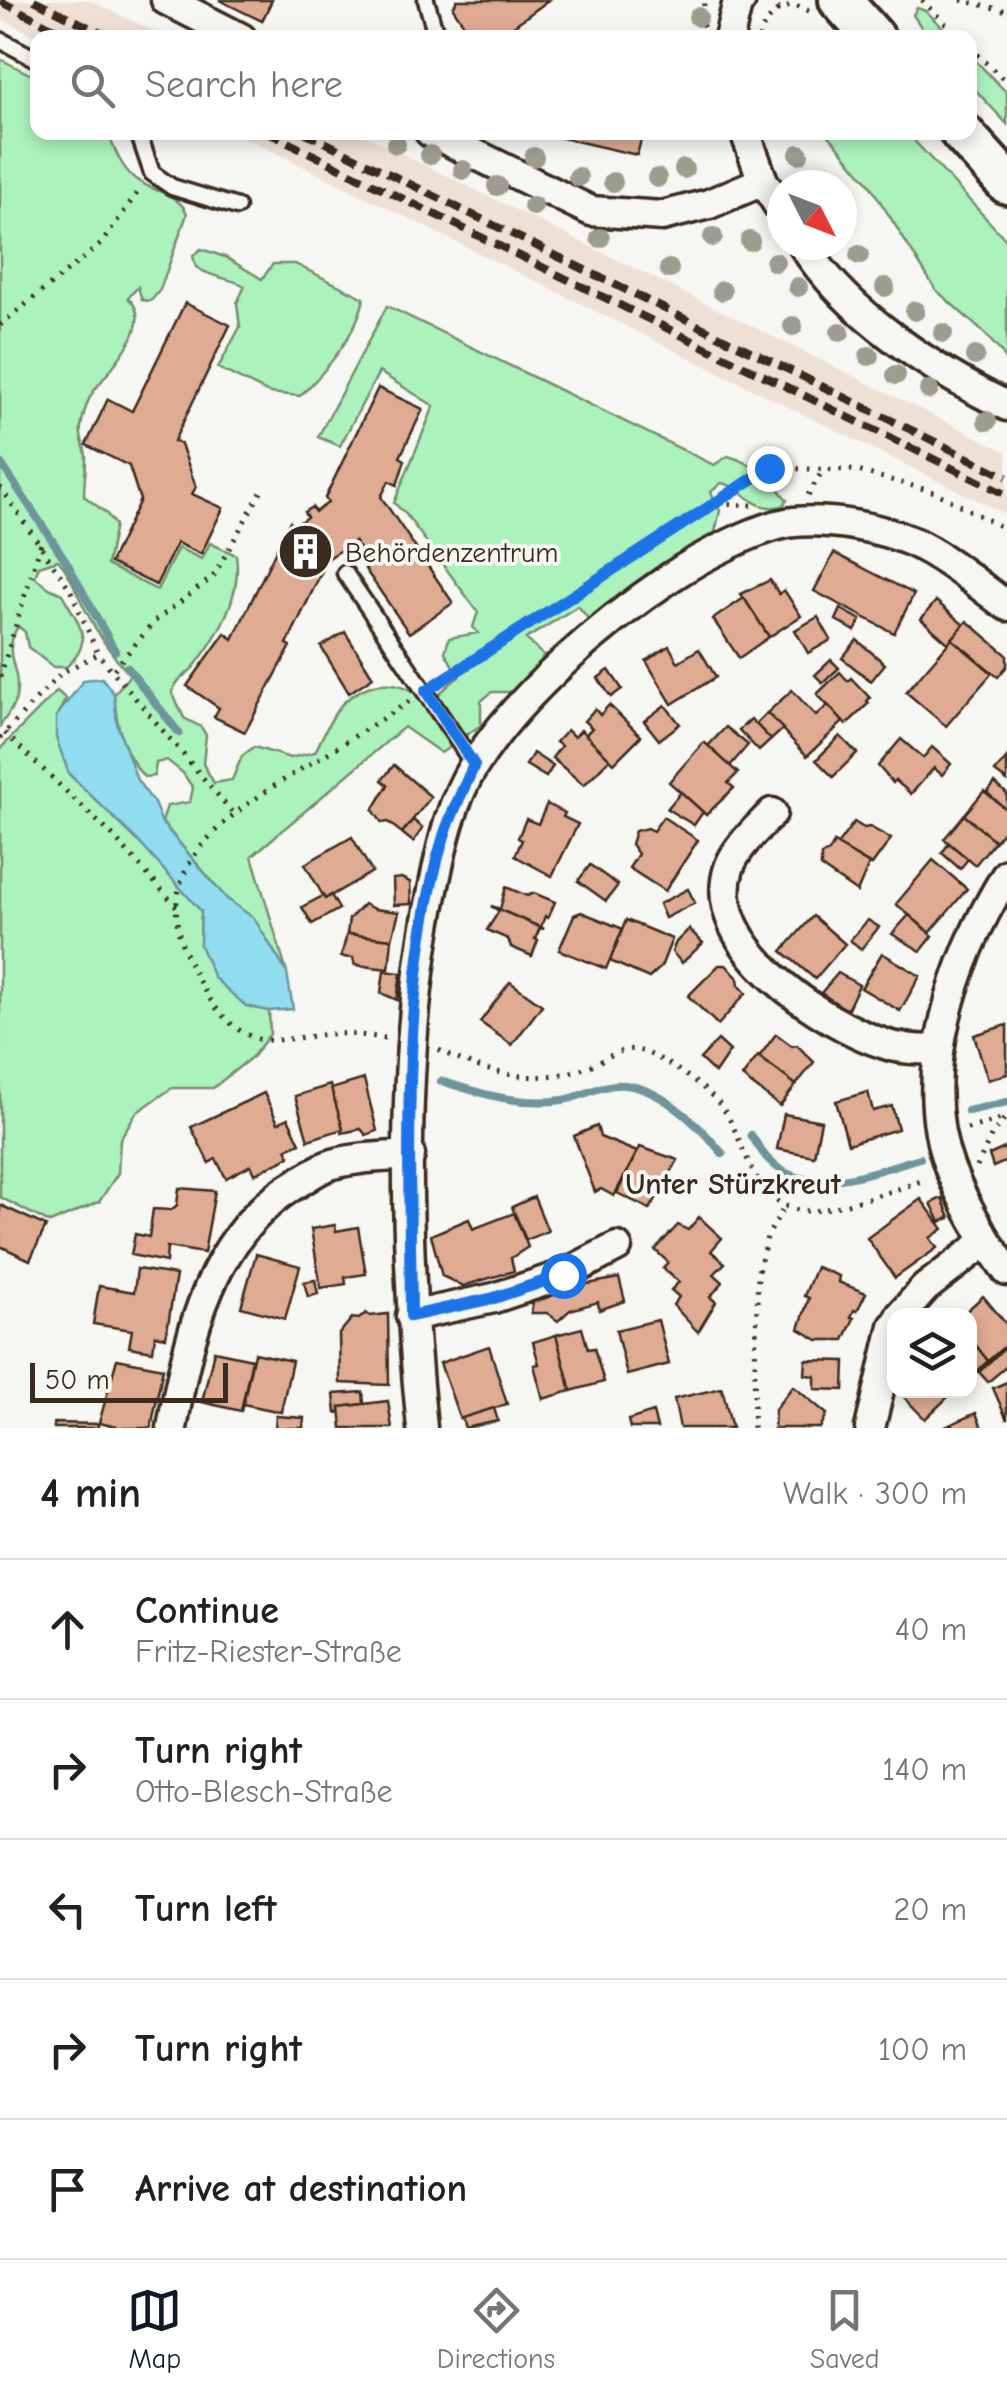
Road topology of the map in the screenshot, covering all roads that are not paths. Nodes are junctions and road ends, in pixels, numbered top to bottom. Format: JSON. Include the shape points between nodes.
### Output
{"nodes":[{"id":1,"x":166,"y":0,"type":"edge"},
{"id":2,"x":426,"y":0,"type":"edge"},
{"id":3,"x":741,"y":0,"type":"edge"},
{"id":4,"x":827,"y":6,"type":"edge"},
{"id":5,"x":225,"y":30,"type":"edge"},
{"id":6,"x":435,"y":30,"type":"edge"},
{"id":7,"x":732,"y":30,"type":"edge"},
{"id":8,"x":862,"y":30,"type":"edge"},
{"id":9,"x":0,"y":40,"type":"edge"},
{"id":10,"x":30,"y":56,"type":"edge"},
{"id":11,"x":141,"y":140,"type":"edge"},
{"id":12,"x":446,"y":140,"type":"edge"},
{"id":13,"x":747,"y":140,"type":"edge"},
{"id":14,"x":968,"y":140,"type":"edge"},
{"id":15,"x":763,"y":181,"type":"junction"},
{"id":16,"x":1007,"y":183,"type":"edge"},
{"id":17,"x":767,"y":187,"type":"edge"},
{"id":18,"x":238,"y":207,"type":"dead end"},
{"id":19,"x":816,"y":260,"type":"edge"},
{"id":20,"x":1007,"y":406,"type":"edge"},
{"id":21,"x":345,"y":574,"type":"dead end"},
{"id":22,"x":1007,"y":606,"type":"edge"},
{"id":23,"x":474,"y":765,"type":"junction"},
{"id":24,"x":772,"y":813,"type":"dead end"},
{"id":25,"x":1007,"y":874,"type":"edge"},
{"id":26,"x":938,"y":1050,"type":"junction"},
{"id":27,"x":410,"y":1154,"type":"junction"},
{"id":28,"x":986,"y":1241,"type":"junction"},
{"id":29,"x":617,"y":1247,"type":"dead end"},
{"id":30,"x":1007,"y":1271,"type":"edge"},
{"id":31,"x":907,"y":1308,"type":"edge"},
{"id":32,"x":411,"y":1316,"type":"junction"},
{"id":33,"x":887,"y":1356,"type":"edge"},
{"id":34,"x":172,"y":1428,"type":"edge"},
{"id":35,"x":422,"y":1428,"type":"edge"},
{"id":36,"x":870,"y":1428,"type":"edge"}],
"edges":[{"from":1,"to":5,"type":"street"},
{"from":2,"to":6,"type":"lane"},
{"from":3,"to":7,"type":"street"},
{"from":4,"to":8,"type":"main road"},
{"from":9,"to":10,"type":"lane"},
{"from":11,"to":18,"type":"lane","via":[[152,173]]},
{"from":12,"to":15,"type":"street","via":[[591,211],[662,216]]},
{"from":13,"to":15,"type":"street"},
{"from":14,"to":16,"type":"main road"},
{"from":15,"to":17,"type":"street"},
{"from":19,"to":20,"type":"street","via":[[864,314],[921,359]]},
{"from":21,"to":23,"type":"lane"},
{"from":22,"to":23,"type":"street","via":[[914,543],[845,524],[792,522],[705,554],[617,614],[526,701]]},
{"from":23,"to":27,"type":"street","via":[[444,836],[422,938]]},
{"from":24,"to":26,"type":"street","via":[[729,868],[727,904],[741,944],[777,982],[825,1014],[886,1045]]},
{"from":25,"to":26,"type":"street","via":[[956,983]]},
{"from":26,"to":28,"type":"street","via":[[941,1136],[950,1170]]},
{"from":27,"to":32,"type":"street"},
{"from":27,"to":34,"type":"street","via":[[331,1164],[272,1198],[228,1250],[200,1306]]},
{"from":28,"to":30,"type":"street"},
{"from":28,"to":31,"type":"street"},
{"from":29,"to":32,"type":"street","via":[[563,1275]]},
{"from":32,"to":35,"type":"street"},
{"from":33,"to":36,"type":"street"}]}
